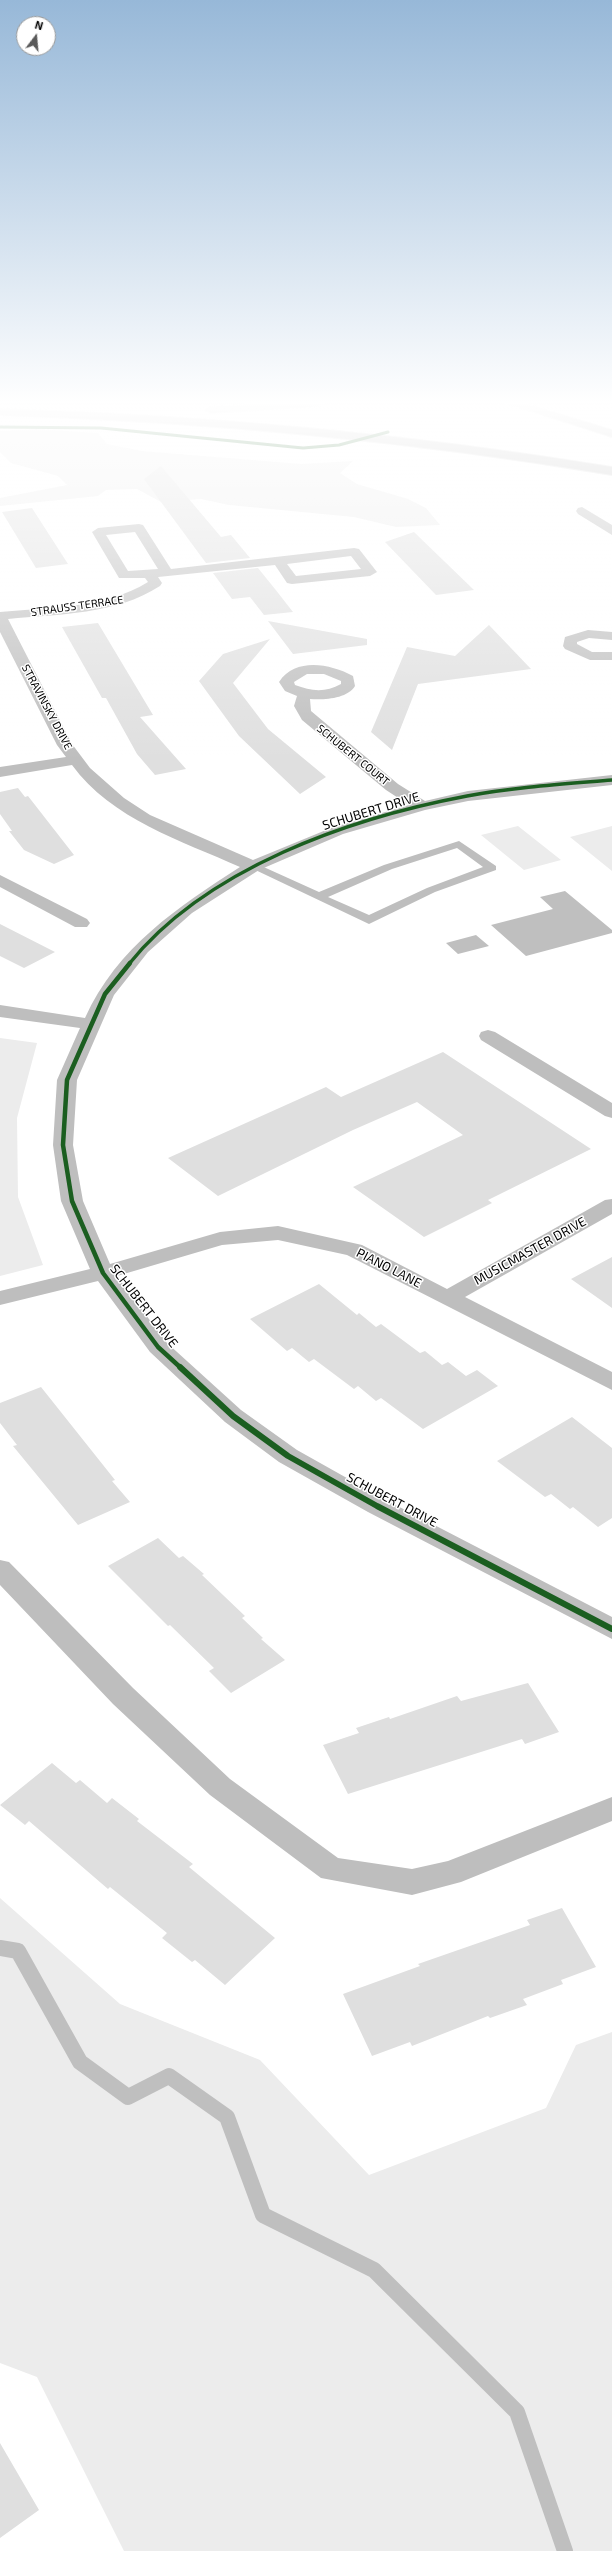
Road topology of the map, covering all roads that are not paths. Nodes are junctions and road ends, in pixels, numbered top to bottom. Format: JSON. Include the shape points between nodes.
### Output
{"nodes":[{"id":1,"x":599,"y":522,"type":"edge"},
{"id":2,"x":612,"y":531,"type":"edge"},
{"id":3,"x":278,"y":560,"type":"junction"},
{"id":4,"x":167,"y":573,"type":"junction"},
{"id":5,"x":149,"y":574,"type":"junction"},
{"id":6,"x":0,"y":617,"type":"edge"},
{"id":7,"x":612,"y":636,"type":"edge"},
{"id":8,"x":612,"y":656,"type":"edge"},
{"id":9,"x":306,"y":694,"type":"dead end"},
{"id":10,"x":77,"y":760,"type":"junction"},
{"id":11,"x":0,"y":772,"type":"edge"},
{"id":12,"x":612,"y":780,"type":"edge"},
{"id":13,"x":422,"y":806,"type":"junction"},
{"id":14,"x":253,"y":866,"type":"junction"},
{"id":15,"x":0,"y":880,"type":"edge"},
{"id":16,"x":320,"y":896,"type":"junction"},
{"id":17,"x":81,"y":923,"type":"dead end"},
{"id":18,"x":0,"y":1011,"type":"edge"},
{"id":19,"x":90,"y":1024,"type":"junction"},
{"id":20,"x":488,"y":1036,"type":"dead end"},
{"id":21,"x":612,"y":1112,"type":"edge"},
{"id":22,"x":612,"y":1205,"type":"edge"},
{"id":23,"x":103,"y":1273,"type":"junction"},
{"id":24,"x":0,"y":1298,"type":"edge"},
{"id":25,"x":447,"y":1298,"type":"junction"},
{"id":26,"x":612,"y":1382,"type":"edge"},
{"id":27,"x":0,"y":1569,"type":"edge"},
{"id":28,"x":612,"y":1629,"type":"edge"},
{"id":29,"x":612,"y":1809,"type":"edge"}],
"edges":[{"from":1,"to":2,"type":"main road"},
{"from":3,"to":3,"type":"main road","via":[[354,552],[370,572],[292,580]]},
{"from":3,"to":4,"type":"main road"},
{"from":4,"to":5,"type":"main road"},
{"from":4,"to":5,"type":"main road","via":[[139,528],[98,532],[124,575]]},
{"from":5,"to":6,"type":"main road","name":"STRAUSS TERRACE","via":[[155,583],[126,599]]},
{"from":6,"to":10,"type":"main road","name":"STRAVINSKY DRIVE","via":[[65,744]]},
{"from":7,"to":8,"type":"main road","via":[[588,634],[570,640],[570,646],[578,653]]},
{"from":9,"to":13,"type":"main road","name":"SCHUBERT COURT","via":[[301,700],[300,707],[307,717],[392,787]]},
{"from":10,"to":11,"type":"main road"},
{"from":10,"to":14,"type":"main road","name":"STRAVINSKY DRIVE","via":[[84,771],[118,801],[144,818]]},
{"from":12,"to":13,"type":"main road","name":"SCHUBERT DRIVE","via":[[468,796]]},
{"from":13,"to":14,"type":"main road","name":"SCHUBERT DRIVE","via":[[337,831]]},
{"from":14,"to":16,"type":"lane"},
{"from":14,"to":19,"type":"main road","name":"SCHUBERT DRIVE","via":[[186,909],[142,948],[104,994]]},
{"from":15,"to":17,"type":"main road"},
{"from":16,"to":16,"type":"lane","via":[[369,920],[432,890],[492,868],[459,844],[368,873]]},
{"from":18,"to":19,"type":"main road"},
{"from":19,"to":23,"type":"main road","name":"SCHUBERT DRIVE","via":[[67,1080],[63,1145],[72,1201]]},
{"from":20,"to":21,"type":"main road"},
{"from":22,"to":25,"type":"main road","name":"MUSICMASTER DRIVE"},
{"from":23,"to":24,"type":"main road","name":"PIANO LANE"},
{"from":23,"to":25,"type":"main road","name":"PIANO LANE","via":[[220,1239],[278,1233],[354,1250]]},
{"from":23,"to":28,"type":"main road","name":"SCHUBERT DRIVE","via":[[158,1347],[233,1416],[288,1456],[377,1506]]},
{"from":25,"to":26,"type":"main road","name":"PIANO LANE"},
{"from":27,"to":29,"type":"main road","via":[[122,1696],[220,1787],[331,1869],[412,1882],[452,1873]]}]}
